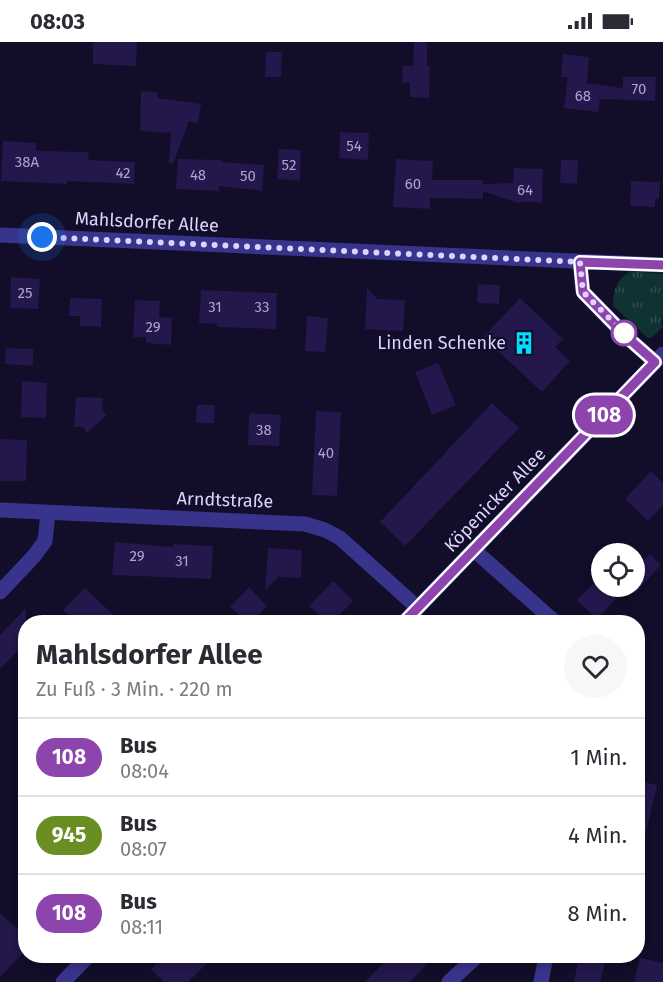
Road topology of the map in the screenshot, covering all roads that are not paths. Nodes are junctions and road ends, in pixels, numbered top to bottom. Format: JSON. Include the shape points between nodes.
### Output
{"nodes":[{"id":1,"x":0,"y":235,"type":"edge"},
{"id":2,"x":580,"y":262,"type":"junction"},
{"id":3,"x":663,"y":265,"type":"edge"},
{"id":4,"x":659,"y":358,"type":"edge"},
{"id":5,"x":0,"y":510,"type":"edge"},
{"id":6,"x":48,"y":513,"type":"junction"},
{"id":7,"x":474,"y":550,"type":"junction"},
{"id":8,"x":0,"y":592,"type":"edge"},
{"id":9,"x":418,"y":609,"type":"junction"},
{"id":10,"x":412,"y":615,"type":"edge"},
{"id":11,"x":547,"y":615,"type":"edge"},
{"id":12,"x":81,"y":963,"type":"edge"},
{"id":13,"x":469,"y":963,"type":"edge"},
{"id":14,"x":545,"y":963,"type":"edge"},
{"id":15,"x":63,"y":982,"type":"edge"},
{"id":16,"x":449,"y":982,"type":"edge"},
{"id":17,"x":541,"y":982,"type":"edge"}],
"edges":[{"from":1,"to":2,"type":"street","name":"Mahlsdorfer Allee"},
{"from":2,"to":3,"type":"street","name":"Mahlsdorfer Allee"},
{"from":2,"to":4,"type":"street","via":[[583,292],[629,339]]},
{"from":4,"to":7,"type":"street","name":"Köpenicker Allee"},
{"from":5,"to":6,"type":"street","name":"Arndtstraße"},
{"from":6,"to":8,"type":"street","via":[[45,541]]},
{"from":6,"to":9,"type":"street","name":"Arndtstraße","via":[[305,524],[340,538]]},
{"from":7,"to":9,"type":"street","name":"Köpenicker Allee"},
{"from":7,"to":11,"type":"street"},
{"from":9,"to":10,"type":"street","name":"Köpenicker Allee"},
{"from":12,"to":15,"type":"street"},
{"from":13,"to":16,"type":"street"},
{"from":14,"to":17,"type":"street"}]}
